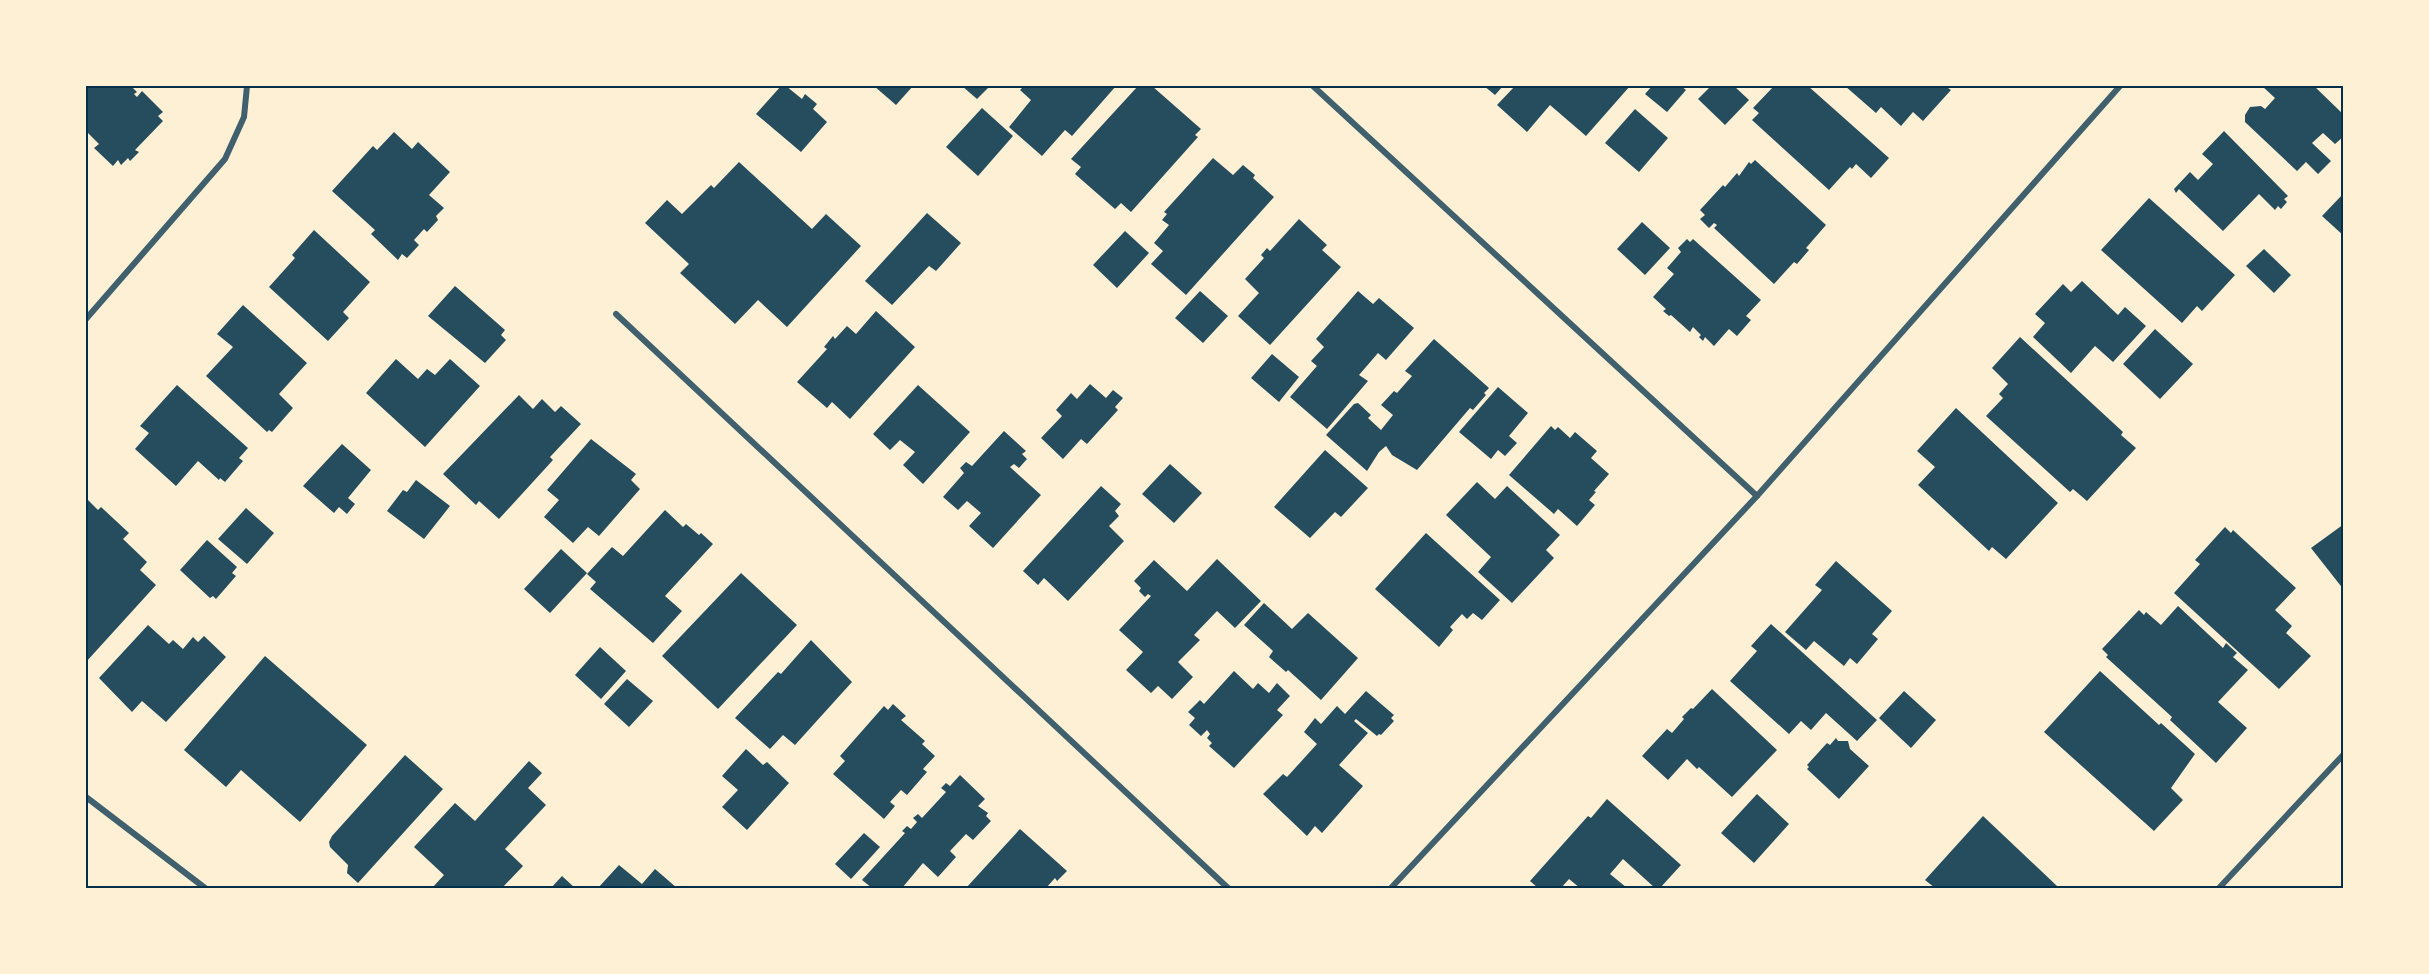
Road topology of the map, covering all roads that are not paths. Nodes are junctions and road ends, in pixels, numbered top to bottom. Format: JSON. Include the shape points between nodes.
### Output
{"nodes":[{"id":1,"x":247,"y":86,"type":"edge"},
{"id":2,"x":1313,"y":86,"type":"edge"},
{"id":3,"x":2120,"y":86,"type":"edge"},
{"id":4,"x":616,"y":314,"type":"dead end"},
{"id":5,"x":86,"y":319,"type":"edge"},
{"id":6,"x":1757,"y":496,"type":"junction"},
{"id":7,"x":2343,"y":754,"type":"edge"},
{"id":8,"x":86,"y":797,"type":"edge"},
{"id":9,"x":206,"y":888,"type":"edge"},
{"id":10,"x":1228,"y":888,"type":"edge"},
{"id":11,"x":1391,"y":888,"type":"edge"},
{"id":12,"x":2219,"y":888,"type":"edge"}],
"edges":[{"from":1,"to":5,"type":"street","via":[[244,117],[225,159]]},
{"from":2,"to":6,"type":"street"},
{"from":3,"to":6,"type":"street"},
{"from":4,"to":10,"type":"street"},
{"from":6,"to":11,"type":"street"},
{"from":7,"to":12,"type":"street"},
{"from":8,"to":9,"type":"street"}]}
